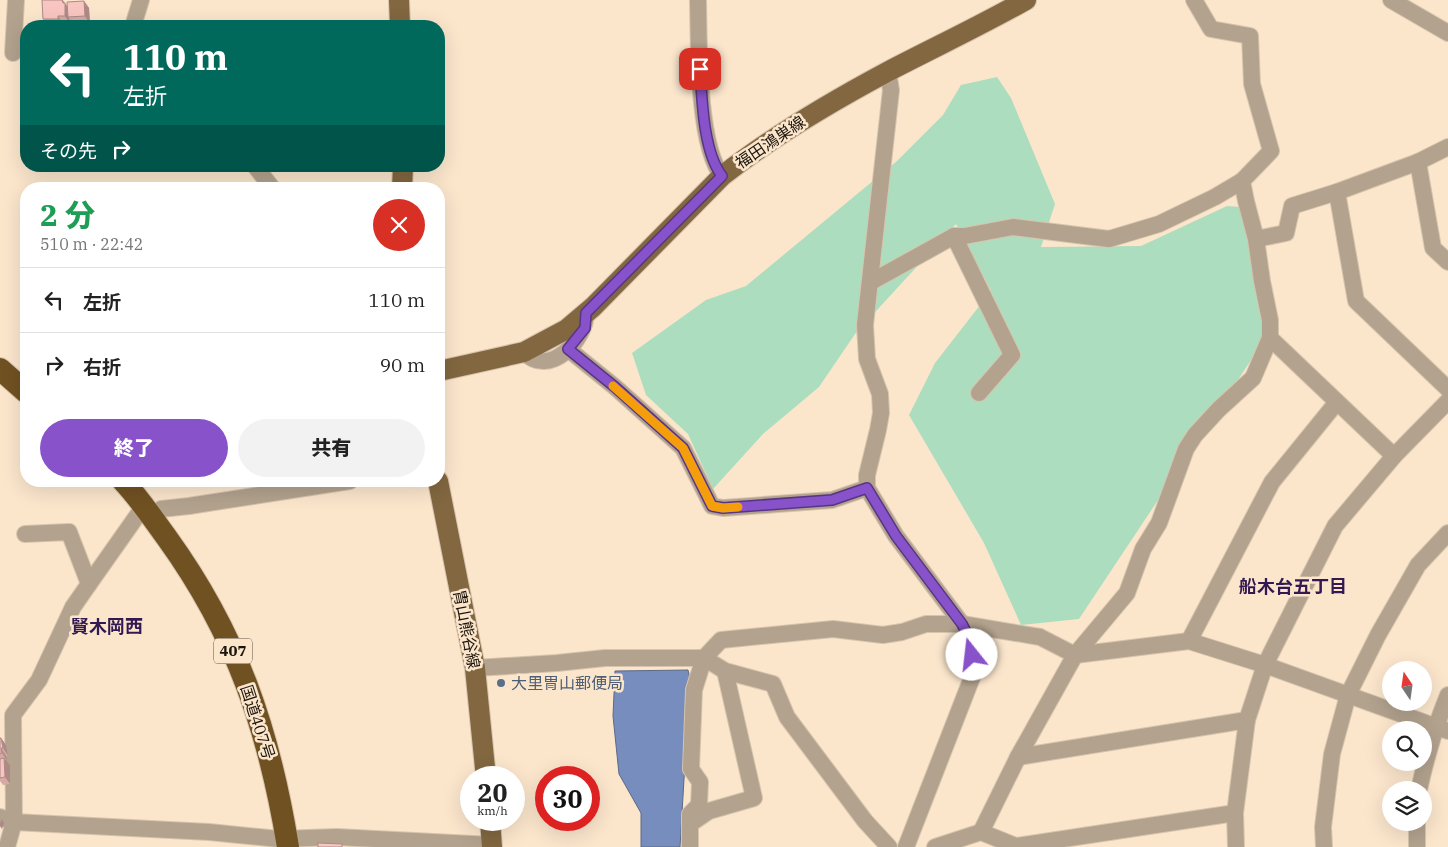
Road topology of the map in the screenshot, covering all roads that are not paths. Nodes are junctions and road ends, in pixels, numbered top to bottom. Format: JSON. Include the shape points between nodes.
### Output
{"nodes":[{"id":1,"x":16,"y":0,"type":"edge"},
{"id":2,"x":141,"y":0,"type":"edge"},
{"id":3,"x":399,"y":0,"type":"edge"},
{"id":4,"x":698,"y":0,"type":"edge"},
{"id":5,"x":1026,"y":0,"type":"edge"},
{"id":6,"x":1194,"y":0,"type":"edge"},
{"id":7,"x":1391,"y":0,"type":"edge"},
{"id":8,"x":135,"y":20,"type":"edge"},
{"id":9,"x":400,"y":20,"type":"edge"},
{"id":10,"x":1448,"y":33,"type":"edge"},
{"id":11,"x":13,"y":53,"type":"edge"},
{"id":12,"x":888,"y":72,"type":"junction"},
{"id":13,"x":1448,"y":147,"type":"edge"},
{"id":14,"x":1418,"y":162,"type":"junction"},
{"id":15,"x":260,"y":172,"type":"edge"},
{"id":16,"x":722,"y":176,"type":"junction"},
{"id":17,"x":1242,"y":181,"type":"junction"},
{"id":18,"x":268,"y":182,"type":"edge"},
{"id":19,"x":1337,"y":192,"type":"junction"},
{"id":20,"x":954,"y":236,"type":"junction"},
{"id":21,"x":1256,"y":239,"type":"junction"},
{"id":22,"x":1448,"y":262,"type":"edge"},
{"id":23,"x":871,"y":282,"type":"junction"},
{"id":24,"x":586,"y":313,"type":"junction"},
{"id":25,"x":1270,"y":338,"type":"junction"},
{"id":26,"x":568,"y":349,"type":"junction"},
{"id":27,"x":524,"y":352,"type":"junction"},
{"id":28,"x":0,"y":369,"type":"edge"},
{"id":29,"x":445,"y":370,"type":"edge"},
{"id":30,"x":20,"y":387,"type":"edge"},
{"id":31,"x":1448,"y":389,"type":"edge"},
{"id":32,"x":979,"y":392,"type":"dead end"},
{"id":33,"x":1448,"y":401,"type":"edge"},
{"id":34,"x":1337,"y":402,"type":"junction"},
{"id":35,"x":1394,"y":456,"type":"junction"},
{"id":36,"x":128,"y":487,"type":"edge"},
{"id":37,"x":311,"y":487,"type":"edge"},
{"id":38,"x":439,"y":487,"type":"edge"},
{"id":39,"x":867,"y":488,"type":"junction"},
{"id":40,"x":148,"y":511,"type":"junction"},
{"id":41,"x":1448,"y":533,"type":"edge"},
{"id":42,"x":26,"y":534,"type":"dead end"},
{"id":43,"x":88,"y":584,"type":"junction"},
{"id":44,"x":962,"y":624,"type":"junction"},
{"id":45,"x":1189,"y":641,"type":"junction"},
{"id":46,"x":1075,"y":655,"type":"junction"},
{"id":47,"x":704,"y":658,"type":"junction"},
{"id":48,"x":1265,"y":665,"type":"junction"},
{"id":49,"x":475,"y":668,"type":"junction"},
{"id":50,"x":725,"y":671,"type":"junction"},
{"id":51,"x":1348,"y":695,"type":"junction"},
{"id":52,"x":1448,"y":695,"type":"edge"},
{"id":53,"x":1248,"y":720,"type":"junction"},
{"id":54,"x":1441,"y":729,"type":"edge"},
{"id":55,"x":1018,"y":757,"type":"junction"},
{"id":56,"x":485,"y":766,"type":"edge"},
{"id":57,"x":1421,"y":781,"type":"edge"},
{"id":58,"x":1235,"y":813,"type":"junction"},
{"id":59,"x":7,"y":820,"type":"edge"},
{"id":60,"x":690,"y":824,"type":"junction"},
{"id":61,"x":491,"y":831,"type":"edge"},
{"id":62,"x":1417,"y":831,"type":"edge"},
{"id":63,"x":981,"y":832,"type":"junction"},
{"id":64,"x":287,"y":843,"type":"edge"},
{"id":65,"x":492,"y":846,"type":"edge"},
{"id":66,"x":7,"y":847,"type":"edge"},
{"id":67,"x":690,"y":847,"type":"edge"},
{"id":68,"x":889,"y":847,"type":"edge"},
{"id":69,"x":906,"y":847,"type":"edge"},
{"id":70,"x":935,"y":847,"type":"edge"},
{"id":71,"x":1018,"y":847,"type":"edge"},
{"id":72,"x":1236,"y":847,"type":"edge"},
{"id":73,"x":1324,"y":847,"type":"edge"},
{"id":74,"x":1417,"y":847,"type":"edge"}],
"edges":[{"from":1,"to":11,"type":"street"},
{"from":2,"to":8,"type":"street"},
{"from":3,"to":9,"type":"main road"},
{"from":4,"to":16,"type":"street","via":[[702,108],[713,161]]},
{"from":5,"to":12,"type":"main road","name":"福田鴻巣線"},
{"from":6,"to":17,"type":"street","via":[[1211,29],[1250,36],[1252,84],[1271,151]]},
{"from":7,"to":10,"type":"street"},
{"from":12,"to":16,"type":"main road","name":"福田鴻巣線","via":[[781,132]]},
{"from":12,"to":23,"type":"street","via":[[891,90]]},
{"from":13,"to":14,"type":"street"},
{"from":14,"to":19,"type":"street"},
{"from":14,"to":22,"type":"street","via":[[1433,248]]},
{"from":15,"to":18,"type":"street"},
{"from":16,"to":24,"type":"main road","name":"福田鴻巣線"},
{"from":17,"to":20,"type":"street","via":[[1159,224],[1108,239],[1013,227]]},
{"from":17,"to":21,"type":"street"},
{"from":19,"to":21,"type":"street","via":[[1292,206],[1286,233]]},
{"from":19,"to":31,"type":"street","via":[[1356,301]]},
{"from":20,"to":23,"type":"street"},
{"from":20,"to":32,"type":"street","via":[[1012,355]]},
{"from":21,"to":25,"type":"street","via":[[1270,320]]},
{"from":23,"to":39,"type":"street","via":[[865,325],[867,359],[880,394],[881,414]]},
{"from":24,"to":26,"type":"street","via":[[585,328]]},
{"from":24,"to":27,"type":"main road","name":"福田鴻巣線","via":[[566,329]]},
{"from":25,"to":34,"type":"street"},
{"from":25,"to":46,"type":"street","via":[[1253,378],[1218,409],[1186,449],[1159,523],[1143,549],[1126,593]]},
{"from":26,"to":27,"type":"street","via":[[556,359],[541,362],[531,360]]},
{"from":26,"to":39,"type":"street","via":[[683,448],[712,506],[723,508],[832,500]]},
{"from":27,"to":29,"type":"main road","name":"福田鴻巣線"},
{"from":28,"to":30,"type":"highway"},
{"from":33,"to":35,"type":"street"},
{"from":34,"to":35,"type":"street"},
{"from":34,"to":45,"type":"street","via":[[1272,482]]},
{"from":35,"to":48,"type":"street","via":[[1335,526]]},
{"from":36,"to":40,"type":"highway","name":"国道407号","number":"407"},
{"from":37,"to":40,"type":"street"},
{"from":38,"to":49,"type":"main road","name":"胄山熊谷線"},
{"from":39,"to":44,"type":"street","via":[[896,536]]},
{"from":40,"to":43,"type":"street"},
{"from":40,"to":64,"type":"highway","name":"国道407号","number":"407","via":[[214,611],[236,658],[256,707],[270,755]]},
{"from":41,"to":51,"type":"street","via":[[1418,565]]},
{"from":42,"to":43,"type":"street","via":[[69,532]]},
{"from":43,"to":59,"type":"street","via":[[39,680],[13,715]]},
{"from":44,"to":46,"type":"street","via":[[1040,637]]},
{"from":44,"to":47,"type":"street","via":[[926,624],[883,635],[833,629],[721,640]]},
{"from":44,"to":69,"type":"street","via":[[972,644],[973,675]]},
{"from":45,"to":46,"type":"street"},
{"from":45,"to":48,"type":"street"},
{"from":46,"to":55,"type":"street"},
{"from":47,"to":49,"type":"street","via":[[605,658]]},
{"from":47,"to":50,"type":"street"},
{"from":47,"to":60,"type":"street","via":[[694,690],[692,770],[700,782],[699,805],[690,814]]},
{"from":48,"to":51,"type":"street"},
{"from":48,"to":53,"type":"street"},
{"from":49,"to":56,"type":"main road","name":"胄山熊谷線"},
{"from":50,"to":60,"type":"street","via":[[754,798],[709,811]]},
{"from":50,"to":68,"type":"street","via":[[773,684],[787,717],[865,821]]},
{"from":51,"to":54,"type":"street"},
{"from":51,"to":73,"type":"street","via":[[1332,754],[1323,827]]},
{"from":52,"to":54,"type":"street"},
{"from":53,"to":55,"type":"street"},
{"from":53,"to":58,"type":"street"},
{"from":54,"to":57,"type":"street","via":[[1426,754]]},
{"from":55,"to":63,"type":"street"},
{"from":58,"to":71,"type":"street"},
{"from":58,"to":72,"type":"street"},
{"from":59,"to":64,"type":"street","via":[[209,832]]},
{"from":59,"to":66,"type":"street"},
{"from":60,"to":67,"type":"street"},
{"from":61,"to":65,"type":"main road"},
{"from":62,"to":74,"type":"street"},
{"from":63,"to":70,"type":"street"},
{"from":63,"to":71,"type":"street"},
{"from":64,"to":65,"type":"street","via":[[337,837]]}]}
